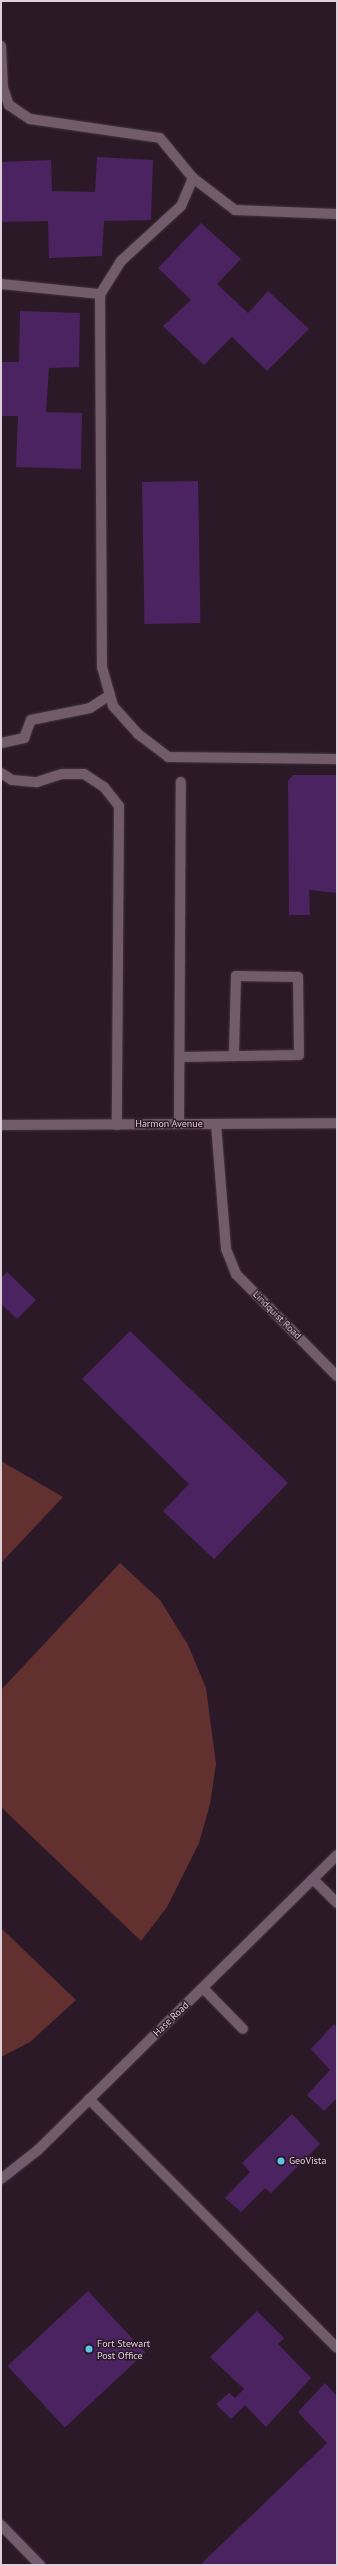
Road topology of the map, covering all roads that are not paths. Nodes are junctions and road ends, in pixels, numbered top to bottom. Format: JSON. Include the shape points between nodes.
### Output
{"nodes":[{"id":1,"x":1,"y":46,"type":"edge"},
{"id":2,"x":193,"y":178,"type":"junction"},
{"id":3,"x":337,"y":214,"type":"edge"},
{"id":4,"x":1,"y":284,"type":"edge"},
{"id":5,"x":100,"y":294,"type":"junction"},
{"id":6,"x":110,"y":695,"type":"junction"},
{"id":7,"x":1,"y":743,"type":"edge"},
{"id":8,"x":337,"y":759,"type":"edge"},
{"id":9,"x":1,"y":773,"type":"edge"},
{"id":10,"x":181,"y":782,"type":"dead end"},
{"id":11,"x":234,"y":1054,"type":"junction"},
{"id":12,"x":181,"y":1057,"type":"junction"},
{"id":13,"x":337,"y":1123,"type":"edge"},
{"id":14,"x":117,"y":1124,"type":"junction"},
{"id":15,"x":179,"y":1124,"type":"junction"},
{"id":16,"x":216,"y":1124,"type":"junction"},
{"id":17,"x":1,"y":1125,"type":"edge"},
{"id":18,"x":337,"y":1376,"type":"edge"},
{"id":19,"x":337,"y":1855,"type":"edge"},
{"id":20,"x":314,"y":1880,"type":"junction"},
{"id":21,"x":337,"y":1903,"type":"edge"},
{"id":22,"x":203,"y":1988,"type":"junction"},
{"id":23,"x":243,"y":2029,"type":"dead end"},
{"id":24,"x":88,"y":2099,"type":"junction"},
{"id":25,"x":1,"y":2180,"type":"edge"},
{"id":26,"x":337,"y":2348,"type":"edge"},
{"id":27,"x":1,"y":2525,"type":"edge"},
{"id":28,"x":40,"y":2565,"type":"edge"}],
"edges":[{"from":1,"to":2,"type":"street","via":[[3,88],[8,105],[43,122],[127,131],[160,138]]},
{"from":2,"to":3,"type":"street","via":[[235,210]]},
{"from":2,"to":5,"type":"street","via":[[181,206],[121,261]]},
{"from":4,"to":5,"type":"street"},
{"from":5,"to":6,"type":"street","via":[[102,667]]},
{"from":6,"to":7,"type":"street","via":[[90,708],[31,720],[24,738]]},
{"from":6,"to":8,"type":"street","via":[[113,706],[138,734],[168,757]]},
{"from":9,"to":14,"type":"street","via":[[12,780],[37,782],[62,774],[84,774],[104,787],[119,806]]},
{"from":10,"to":12,"type":"street"},
{"from":11,"to":11,"type":"street","via":[[299,1055],[298,977],[236,976]]},
{"from":11,"to":12,"type":"street"},
{"from":12,"to":15,"type":"street"},
{"from":13,"to":16,"type":"street","name":"Harmon Avenue"},
{"from":14,"to":15,"type":"street","name":"Harmon Avenue"},
{"from":14,"to":17,"type":"street","name":"Harmon Avenue"},
{"from":15,"to":16,"type":"street","name":"Harmon Avenue"},
{"from":16,"to":18,"type":"street","name":"Lindquist Road","via":[[226,1249],[236,1274]]},
{"from":19,"to":20,"type":"street","name":"Hase Road"},
{"from":20,"to":21,"type":"street"},
{"from":20,"to":22,"type":"street","name":"Hase Road"},
{"from":22,"to":23,"type":"street"},
{"from":22,"to":24,"type":"street","name":"Hase Road"},
{"from":24,"to":25,"type":"street","name":"Hase Road","via":[[38,2150]]},
{"from":24,"to":26,"type":"street"},
{"from":27,"to":28,"type":"street"}]}
